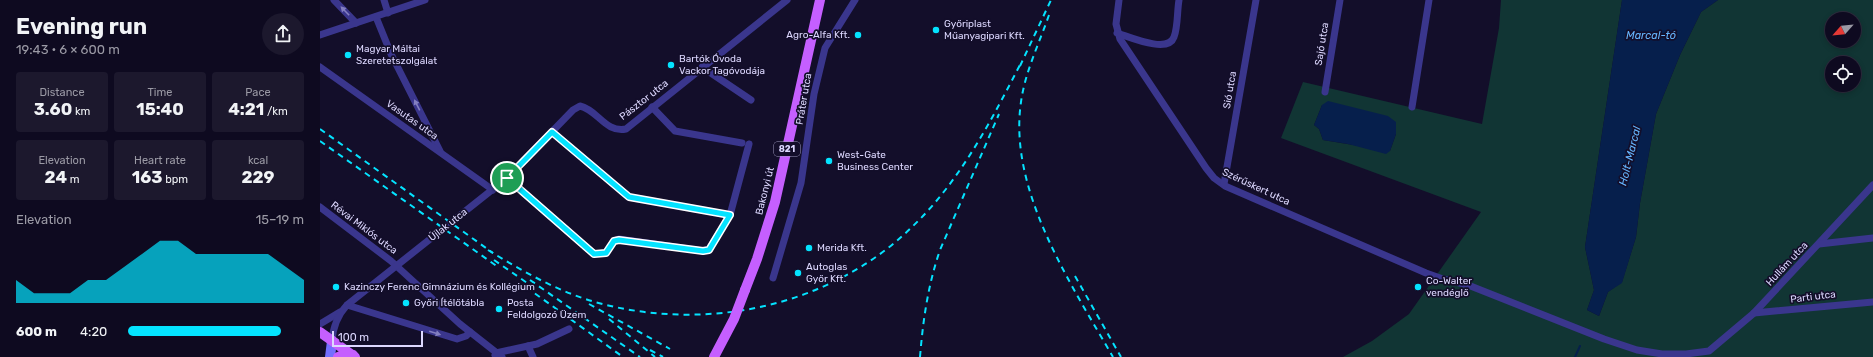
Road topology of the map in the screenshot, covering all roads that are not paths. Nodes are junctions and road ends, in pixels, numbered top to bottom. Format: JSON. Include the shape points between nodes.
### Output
{"nodes":[{"id":1,"x":334,"y":0,"type":"edge"},
{"id":2,"x":384,"y":0,"type":"edge"},
{"id":3,"x":425,"y":0,"type":"edge"},
{"id":4,"x":786,"y":0,"type":"edge"},
{"id":5,"x":855,"y":0,"type":"edge"},
{"id":6,"x":1119,"y":0,"type":"edge"},
{"id":7,"x":1179,"y":0,"type":"edge"},
{"id":8,"x":1256,"y":0,"type":"edge"},
{"id":9,"x":1340,"y":0,"type":"edge"},
{"id":10,"x":1429,"y":0,"type":"edge"},
{"id":11,"x":817,"y":2,"type":"edge"},
{"id":12,"x":388,"y":13,"type":"junction"},
{"id":13,"x":376,"y":17,"type":"junction"},
{"id":14,"x":356,"y":23,"type":"junction"},
{"id":15,"x":1117,"y":33,"type":"junction"},
{"id":16,"x":320,"y":35,"type":"edge"},
{"id":17,"x":320,"y":67,"type":"edge"},
{"id":18,"x":702,"y":67,"type":"junction"},
{"id":19,"x":1325,"y":92,"type":"dead end"},
{"id":20,"x":751,"y":100,"type":"dead end"},
{"id":21,"x":652,"y":107,"type":"junction"},
{"id":22,"x":1412,"y":107,"type":"dead end"},
{"id":23,"x":586,"y":108,"type":"joint"},
{"id":24,"x":552,"y":132,"type":"junction"},
{"id":25,"x":440,"y":153,"type":"junction"},
{"id":26,"x":507,"y":178,"type":"junction"},
{"id":27,"x":1224,"y":184,"type":"junction"},
{"id":28,"x":1873,"y":185,"type":"edge"},
{"id":29,"x":493,"y":190,"type":"junction"},
{"id":30,"x":320,"y":208,"type":"edge"},
{"id":31,"x":730,"y":215,"type":"junction"},
{"id":32,"x":1873,"y":238,"type":"edge"},
{"id":33,"x":1819,"y":244,"type":"junction"},
{"id":34,"x":396,"y":265,"type":"junction"},
{"id":35,"x":773,"y":278,"type":"dead end"},
{"id":36,"x":1873,"y":302,"type":"edge"},
{"id":37,"x":345,"y":307,"type":"junction"},
{"id":38,"x":1754,"y":313,"type":"junction"},
{"id":39,"x":320,"y":324,"type":"edge"},
{"id":40,"x":569,"y":329,"type":"dead end"},
{"id":41,"x":320,"y":332,"type":"edge"},
{"id":42,"x":470,"y":332,"type":"junction"},
{"id":43,"x":332,"y":341,"type":"junction"},
{"id":44,"x":528,"y":346,"type":"junction"},
{"id":45,"x":1709,"y":351,"type":"joint"},
{"id":46,"x":354,"y":356,"type":"edge"},
{"id":47,"x":497,"y":356,"type":"edge"},
{"id":48,"x":330,"y":357,"type":"edge"},
{"id":49,"x":338,"y":357,"type":"edge"},
{"id":50,"x":533,"y":357,"type":"edge"},
{"id":51,"x":714,"y":357,"type":"edge"}],
"edges":[{"from":14,"to":1,"type":"street","one_way":true},
{"from":2,"to":12,"type":"street"},
{"from":3,"to":12,"type":"street"},
{"from":4,"to":18,"type":"street","name":"Pásztor utca"},
{"from":5,"to":35,"type":"street","name":"Práter utca","via":[[825,48],[814,94],[801,183]]},
{"from":6,"to":15,"type":"street"},
{"from":7,"to":15,"type":"street","via":[[1175,36],[1172,42],[1165,46]]},
{"from":8,"to":27,"type":"street","name":"Sió utca"},
{"from":9,"to":19,"type":"street","name":"Sajó utca"},
{"from":10,"to":22,"type":"street"},
{"from":11,"to":51,"type":"main road","name":"Bakonyi út","number":"821","bridge":true,"via":[[778,189],[766,234],[734,319]]},
{"from":12,"to":13,"type":"street"},
{"from":13,"to":14,"type":"street"},
{"from":25,"to":13,"type":"street","one_way":true,"via":[[391,54]]},
{"from":14,"to":16,"type":"street"},
{"from":15,"to":27,"type":"street","name":"Szérűskert utca","via":[[1206,168],[1214,178]]},
{"from":17,"to":25,"type":"street","name":"Vasutas utca"},
{"from":18,"to":20,"type":"street"},
{"from":18,"to":21,"type":"street","name":"Pásztor utca"},
{"from":21,"to":23,"type":"street","name":"Pásztor utca","via":[[626,129],[619,130],[609,127]]},
{"from":21,"to":31,"type":"street","via":[[675,131],[746,143]]},
{"from":23,"to":24,"type":"street","name":"Újlak utca","via":[[580,106],[573,110]]},
{"from":24,"to":26,"type":"street","name":"Újlak utca"},
{"from":24,"to":31,"type":"street","via":[[629,197]]},
{"from":25,"to":29,"type":"street","name":"Vasutas utca"},
{"from":26,"to":29,"type":"street","name":"Újlak utca"},
{"from":26,"to":31,"type":"street","via":[[594,254],[606,253],[614,241],[619,240],[709,250]]},
{"from":27,"to":45,"type":"street","name":"Szérűskert utca","via":[[1426,273],[1460,284],[1468,284],[1604,339],[1637,350],[1662,354]]},
{"from":28,"to":33,"type":"street","name":"Hullám utca"},
{"from":29,"to":34,"type":"street","name":"Újlak utca"},
{"from":30,"to":34,"type":"street","name":"Révai Miklós utca"},
{"from":32,"to":33,"type":"street"},
{"from":33,"to":38,"type":"street","name":"Hullám utca"},
{"from":34,"to":37,"type":"street","name":"Újlak utca"},
{"from":34,"to":42,"type":"street","name":"Révai Miklós utca"},
{"from":36,"to":38,"type":"street","name":"Parti utca"},
{"from":37,"to":39,"type":"street"},
{"from":37,"to":42,"type":"street","one_way":true,"via":[[457,340]]},
{"from":37,"to":43,"type":"street","name":"Újlak utca","via":[[333,329]]},
{"from":38,"to":45,"type":"street","name":"Hullám utca"},
{"from":40,"to":44,"type":"street"},
{"from":41,"to":43,"type":"main road"},
{"from":42,"to":47,"type":"street","name":"Révai Miklós utca"},
{"from":43,"to":46,"type":"main road"},
{"from":43,"to":48,"type":"street","name":"Újlak utca"},
{"from":44,"to":47,"type":"street"},
{"from":44,"to":50,"type":"street"},
{"from":46,"to":49,"type":"main road","via":[[345,354]]}]}
